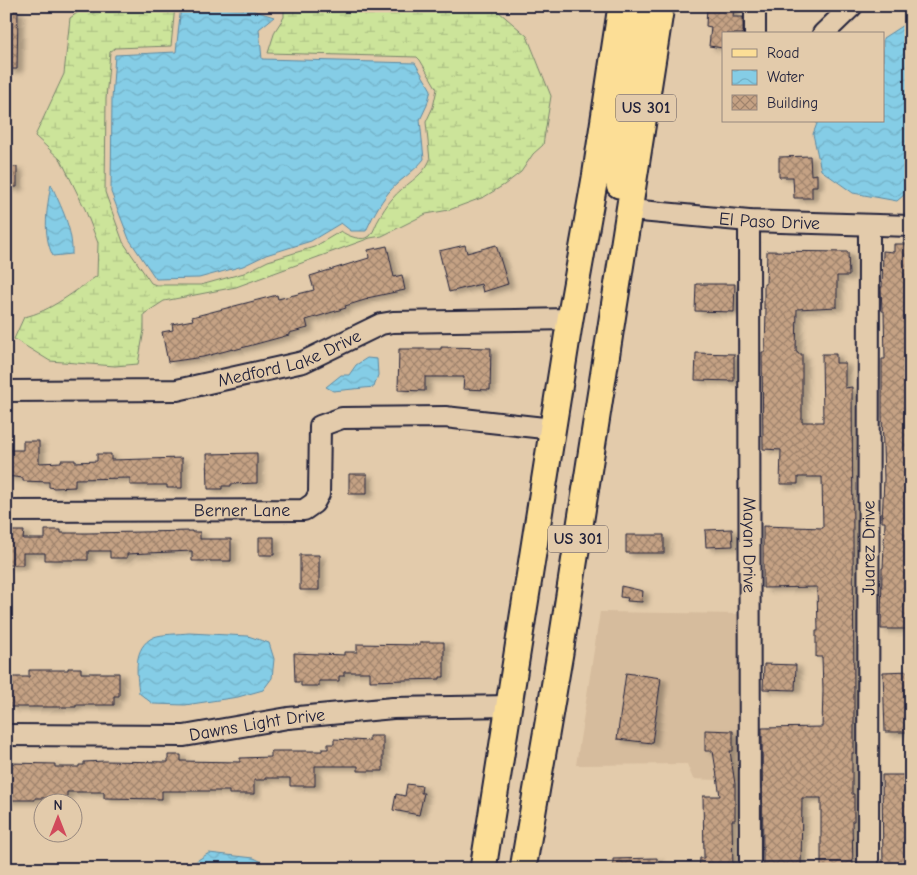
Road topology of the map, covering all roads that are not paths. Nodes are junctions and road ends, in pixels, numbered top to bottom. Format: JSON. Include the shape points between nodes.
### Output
{"nodes":[{"id":1,"x":621,"y":6,"type":"edge"},
{"id":2,"x":642,"y":6,"type":"edge"},
{"id":3,"x":661,"y":6,"type":"edge"},
{"id":4,"x":755,"y":6,"type":"edge"},
{"id":5,"x":852,"y":6,"type":"edge"},
{"id":6,"x":755,"y":32,"type":"edge"},
{"id":7,"x":825,"y":32,"type":"edge"},
{"id":8,"x":630,"y":210,"type":"junction"},
{"id":9,"x":749,"y":221,"type":"junction"},
{"id":10,"x":869,"y":226,"type":"junction"},
{"id":11,"x":911,"y":226,"type":"edge"},
{"id":12,"x":570,"y":319,"type":"junction"},
{"id":13,"x":6,"y":391,"type":"edge"},
{"id":14,"x":553,"y":429,"type":"junction"},
{"id":15,"x":6,"y":511,"type":"edge"},
{"id":16,"x":509,"y":706,"type":"junction"},
{"id":17,"x":6,"y":735,"type":"edge"},
{"id":18,"x":484,"y":868,"type":"edge"},
{"id":19,"x":523,"y":869,"type":"edge"},
{"id":20,"x":750,"y":869,"type":"edge"},
{"id":21,"x":868,"y":869,"type":"edge"}],
"edges":[{"from":1,"to":12,"type":"main road","number":"US 301"},
{"from":2,"to":8,"type":"main road","via":[[619,167],[619,192]]},
{"from":3,"to":8,"type":"main road","number":"US 301"},
{"from":4,"to":6,"type":"street"},
{"from":5,"to":7,"type":"street"},
{"from":8,"to":9,"type":"street","name":"El Paso Drive"},
{"from":8,"to":19,"type":"main road","number":"US 301"},
{"from":9,"to":10,"type":"street","name":"El Paso Drive"},
{"from":9,"to":20,"type":"street","name":"Mayan Drive"},
{"from":10,"to":11,"type":"street","name":"El Paso Drive"},
{"from":10,"to":21,"type":"street","name":"Juarez Drive"},
{"from":12,"to":13,"type":"street","name":"Medford Lake Drive","via":[[381,324],[303,362],[177,390]]},
{"from":12,"to":14,"type":"main road","number":"US 301"},
{"from":14,"to":15,"type":"street","name":"Berner Lane","via":[[446,417],[342,418],[320,426],[318,494],[314,503],[304,510]]},
{"from":14,"to":16,"type":"main road","number":"US 301"},
{"from":16,"to":17,"type":"street","name":"Dawns Light Drive","via":[[393,708],[288,718],[184,736]]},
{"from":16,"to":18,"type":"main road","number":"US 301"}]}
